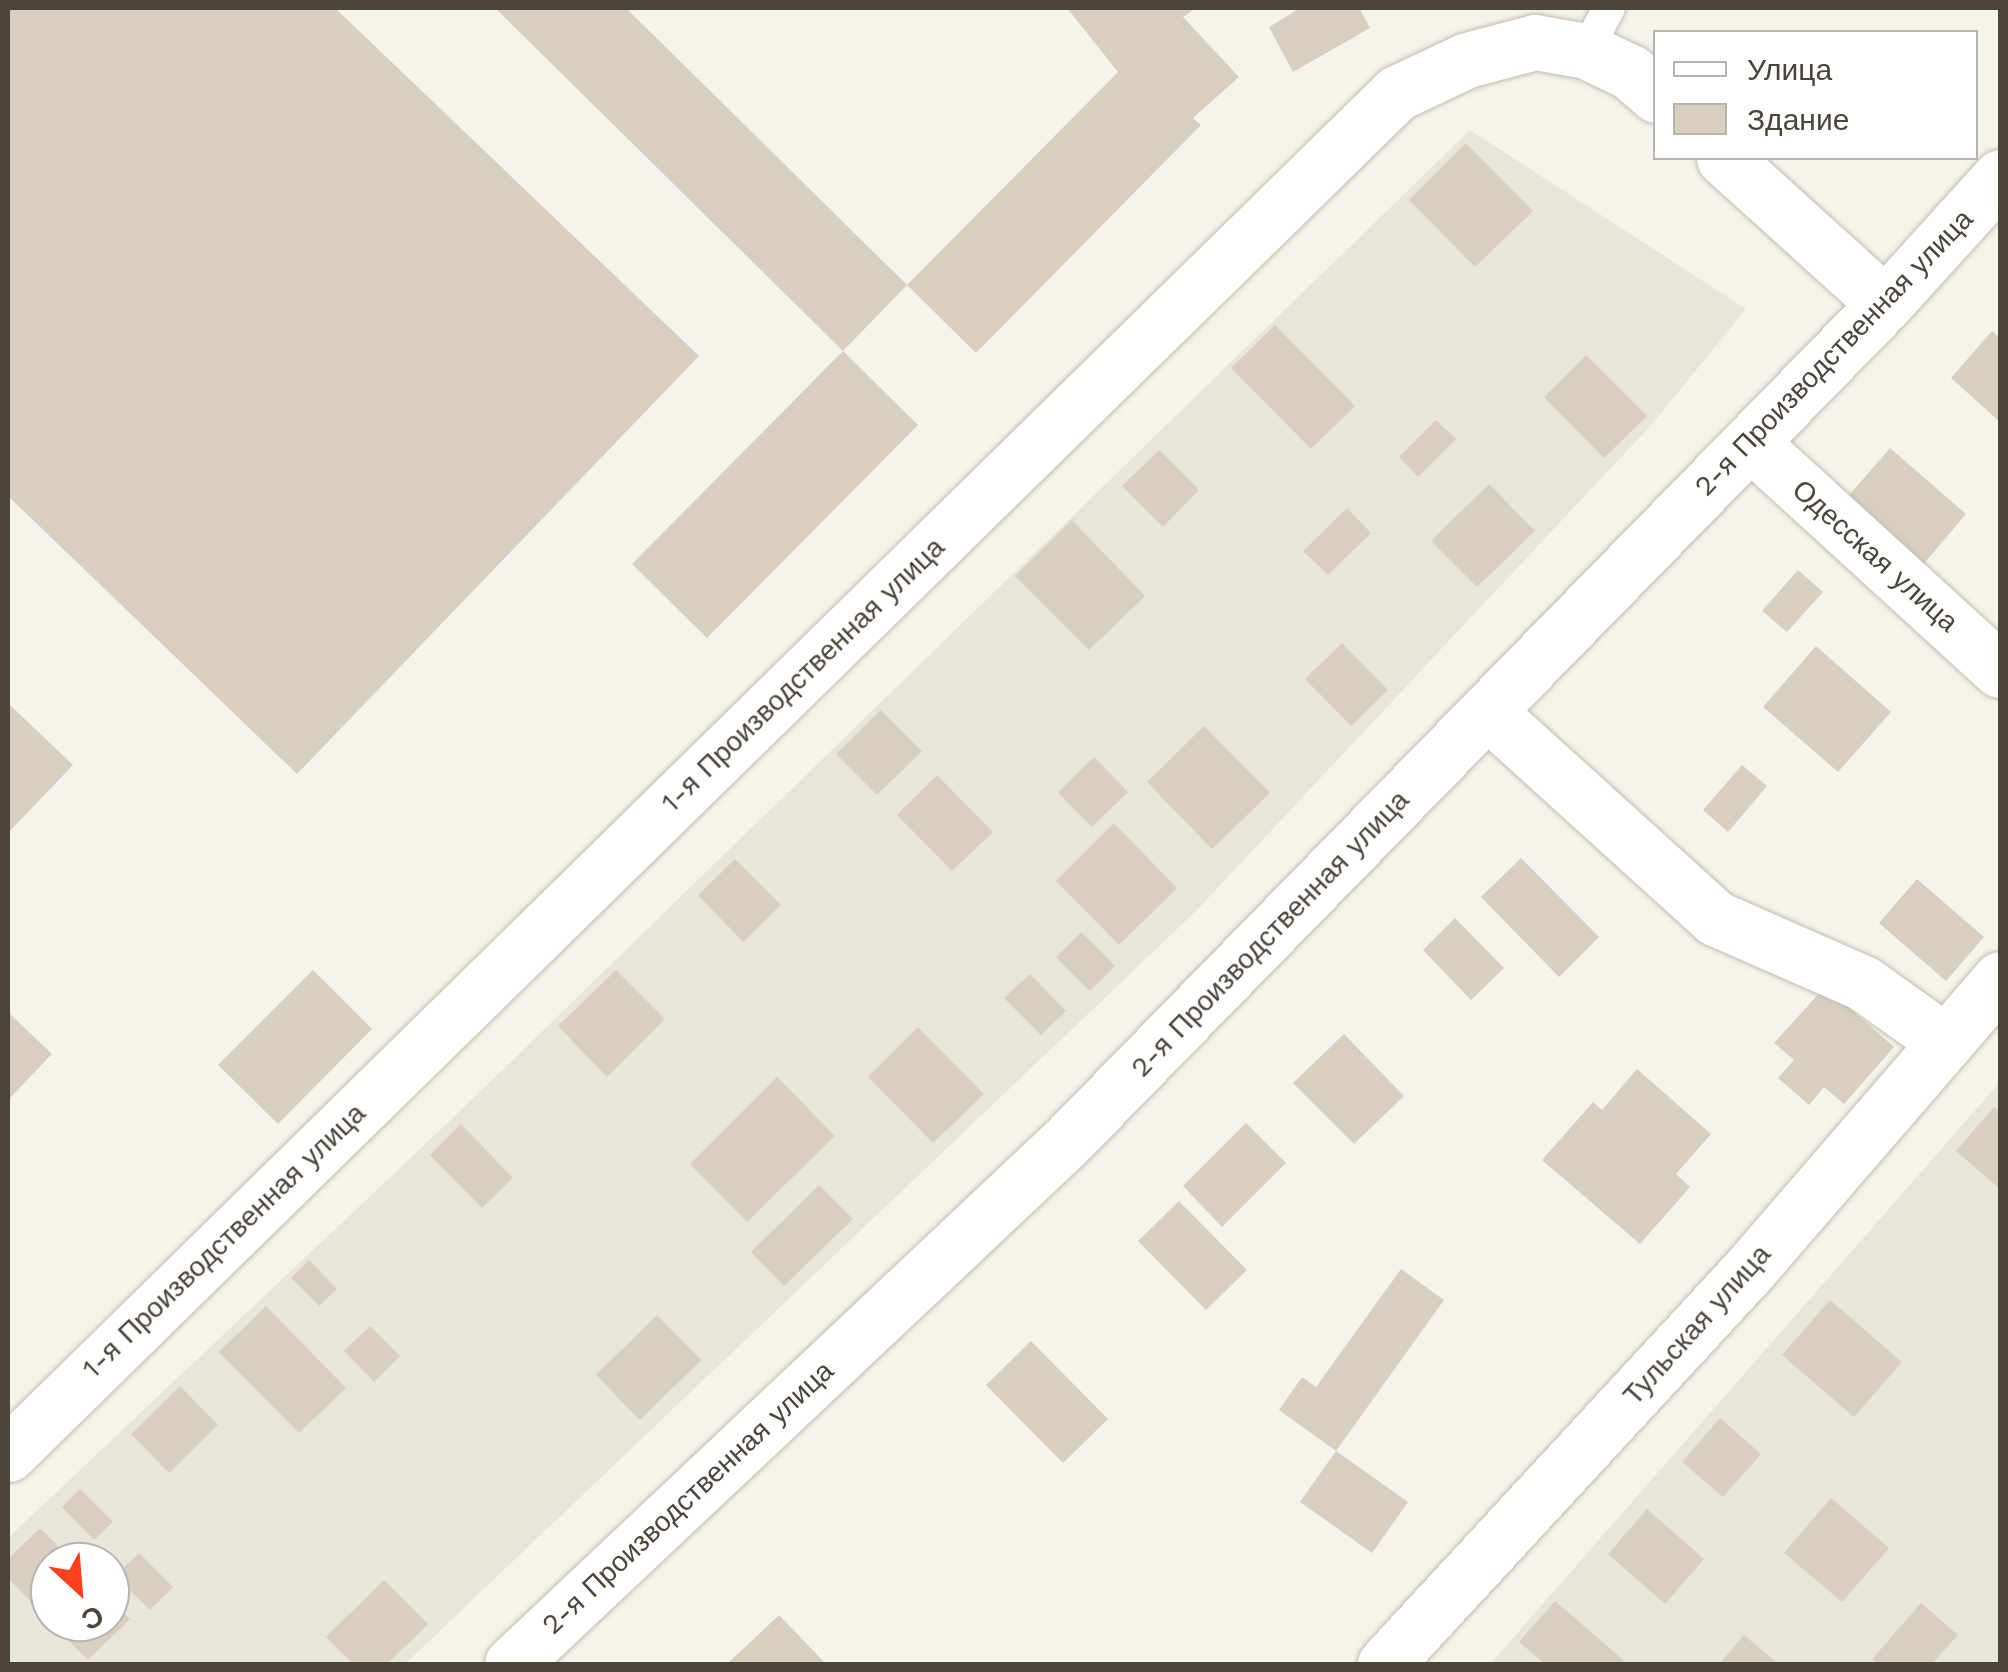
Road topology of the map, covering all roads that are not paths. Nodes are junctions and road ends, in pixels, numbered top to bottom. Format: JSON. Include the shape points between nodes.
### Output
{"nodes":[{"id":1,"x":1597,"y":22,"type":"edge"},
{"id":2,"x":1653,"y":91,"type":"edge"},
{"id":3,"x":1726,"y":160,"type":"edge"},
{"id":4,"x":2000,"y":178,"type":"edge"},
{"id":5,"x":1885,"y":304,"type":"junction"},
{"id":6,"x":1750,"y":442,"type":"junction"},
{"id":7,"x":2000,"y":670,"type":"edge"},
{"id":8,"x":1488,"y":712,"type":"junction"},
{"id":9,"x":2000,"y":979,"type":"edge"},
{"id":10,"x":1946,"y":1042,"type":"junction"},
{"id":11,"x":8,"y":1454,"type":"edge"},
{"id":12,"x":512,"y":1664,"type":"edge"},
{"id":13,"x":1386,"y":1664,"type":"edge"}],
"edges":[{"from":1,"to":2,"type":"street","name":"1-я Производственная улица","via":[[1630,72]]},
{"from":1,"to":11,"type":"street","name":"1-я Производственная улица","via":[[1466,60],[1397,93]]},
{"from":3,"to":5,"type":"street"},
{"from":4,"to":5,"type":"street","name":"2-я Производственная улица"},
{"from":5,"to":6,"type":"street","name":"2-я Производственная улица"},
{"from":6,"to":7,"type":"street","name":"Одесская улица"},
{"from":6,"to":8,"type":"street","name":"2-я Производственная улица"},
{"from":8,"to":10,"type":"street","via":[[1716,918],[1864,983]]},
{"from":8,"to":12,"type":"street","name":"2-я Производственная улица","via":[[1066,1142]]},
{"from":9,"to":10,"type":"street","name":"Тульская улица"},
{"from":10,"to":13,"type":"street","name":"Тульская улица","via":[[1750,1270]]}]}
